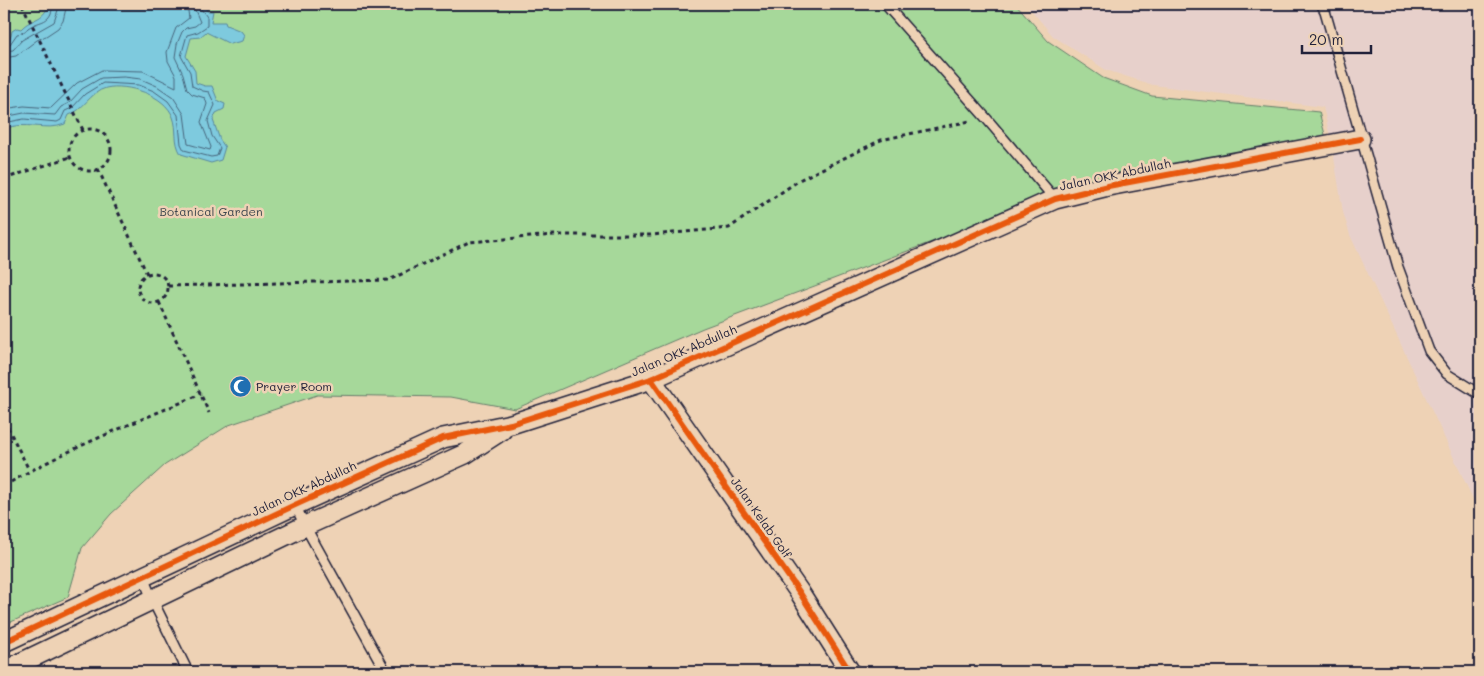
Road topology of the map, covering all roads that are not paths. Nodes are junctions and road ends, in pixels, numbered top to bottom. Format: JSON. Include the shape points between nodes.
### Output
{"nodes":[{"id":1,"x":885,"y":4,"type":"edge"},
{"id":2,"x":1321,"y":4,"type":"edge"},
{"id":3,"x":1360,"y":139,"type":"junction"},
{"id":4,"x":1055,"y":199,"type":"junction"},
{"id":5,"x":652,"y":379,"type":"junction"},
{"id":6,"x":1480,"y":393,"type":"edge"},
{"id":7,"x":511,"y":424,"type":"junction"},
{"id":8,"x":295,"y":505,"type":"junction"},
{"id":9,"x":305,"y":526,"type":"junction"},
{"id":10,"x":143,"y":577,"type":"junction"},
{"id":11,"x":152,"y":599,"type":"junction"},
{"id":12,"x":4,"y":642,"type":"edge"},
{"id":13,"x":4,"y":671,"type":"edge"},
{"id":14,"x":188,"y":672,"type":"edge"},
{"id":15,"x":386,"y":672,"type":"edge"},
{"id":16,"x":850,"y":672,"type":"edge"}],
"edges":[{"from":1,"to":4,"type":"lane"},
{"from":2,"to":3,"type":"lane"},
{"from":3,"to":4,"type":"street","name":"Jalan OKK Abdullah","via":[[1108,186]]},
{"from":3,"to":6,"type":"lane","via":[[1398,267],[1429,351],[1447,374]]},
{"from":4,"to":5,"type":"street","name":"Jalan OKK Abdullah"},
{"from":5,"to":7,"type":"street","name":"Jalan OKK Abdullah"},
{"from":5,"to":16,"type":"street","name":"Jalan Kelab Golf","via":[[800,593]]},
{"from":7,"to":8,"type":"street","name":"Jalan OKK Abdullah","via":[[443,438]]},
{"from":7,"to":9,"type":"street","name":"Jalan OKK Abdullah","via":[[466,454]]},
{"from":8,"to":9,"type":"lane"},
{"from":8,"to":10,"type":"street","name":"Jalan OKK Abdullah"},
{"from":9,"to":11,"type":"street","name":"Jalan OKK Abdullah"},
{"from":9,"to":15,"type":"lane"},
{"from":10,"to":11,"type":"lane"},
{"from":10,"to":12,"type":"street","name":"Jalan OKK Abdullah"},
{"from":11,"to":13,"type":"street","name":"Jalan OKK Abdullah"},
{"from":11,"to":14,"type":"lane"}]}
